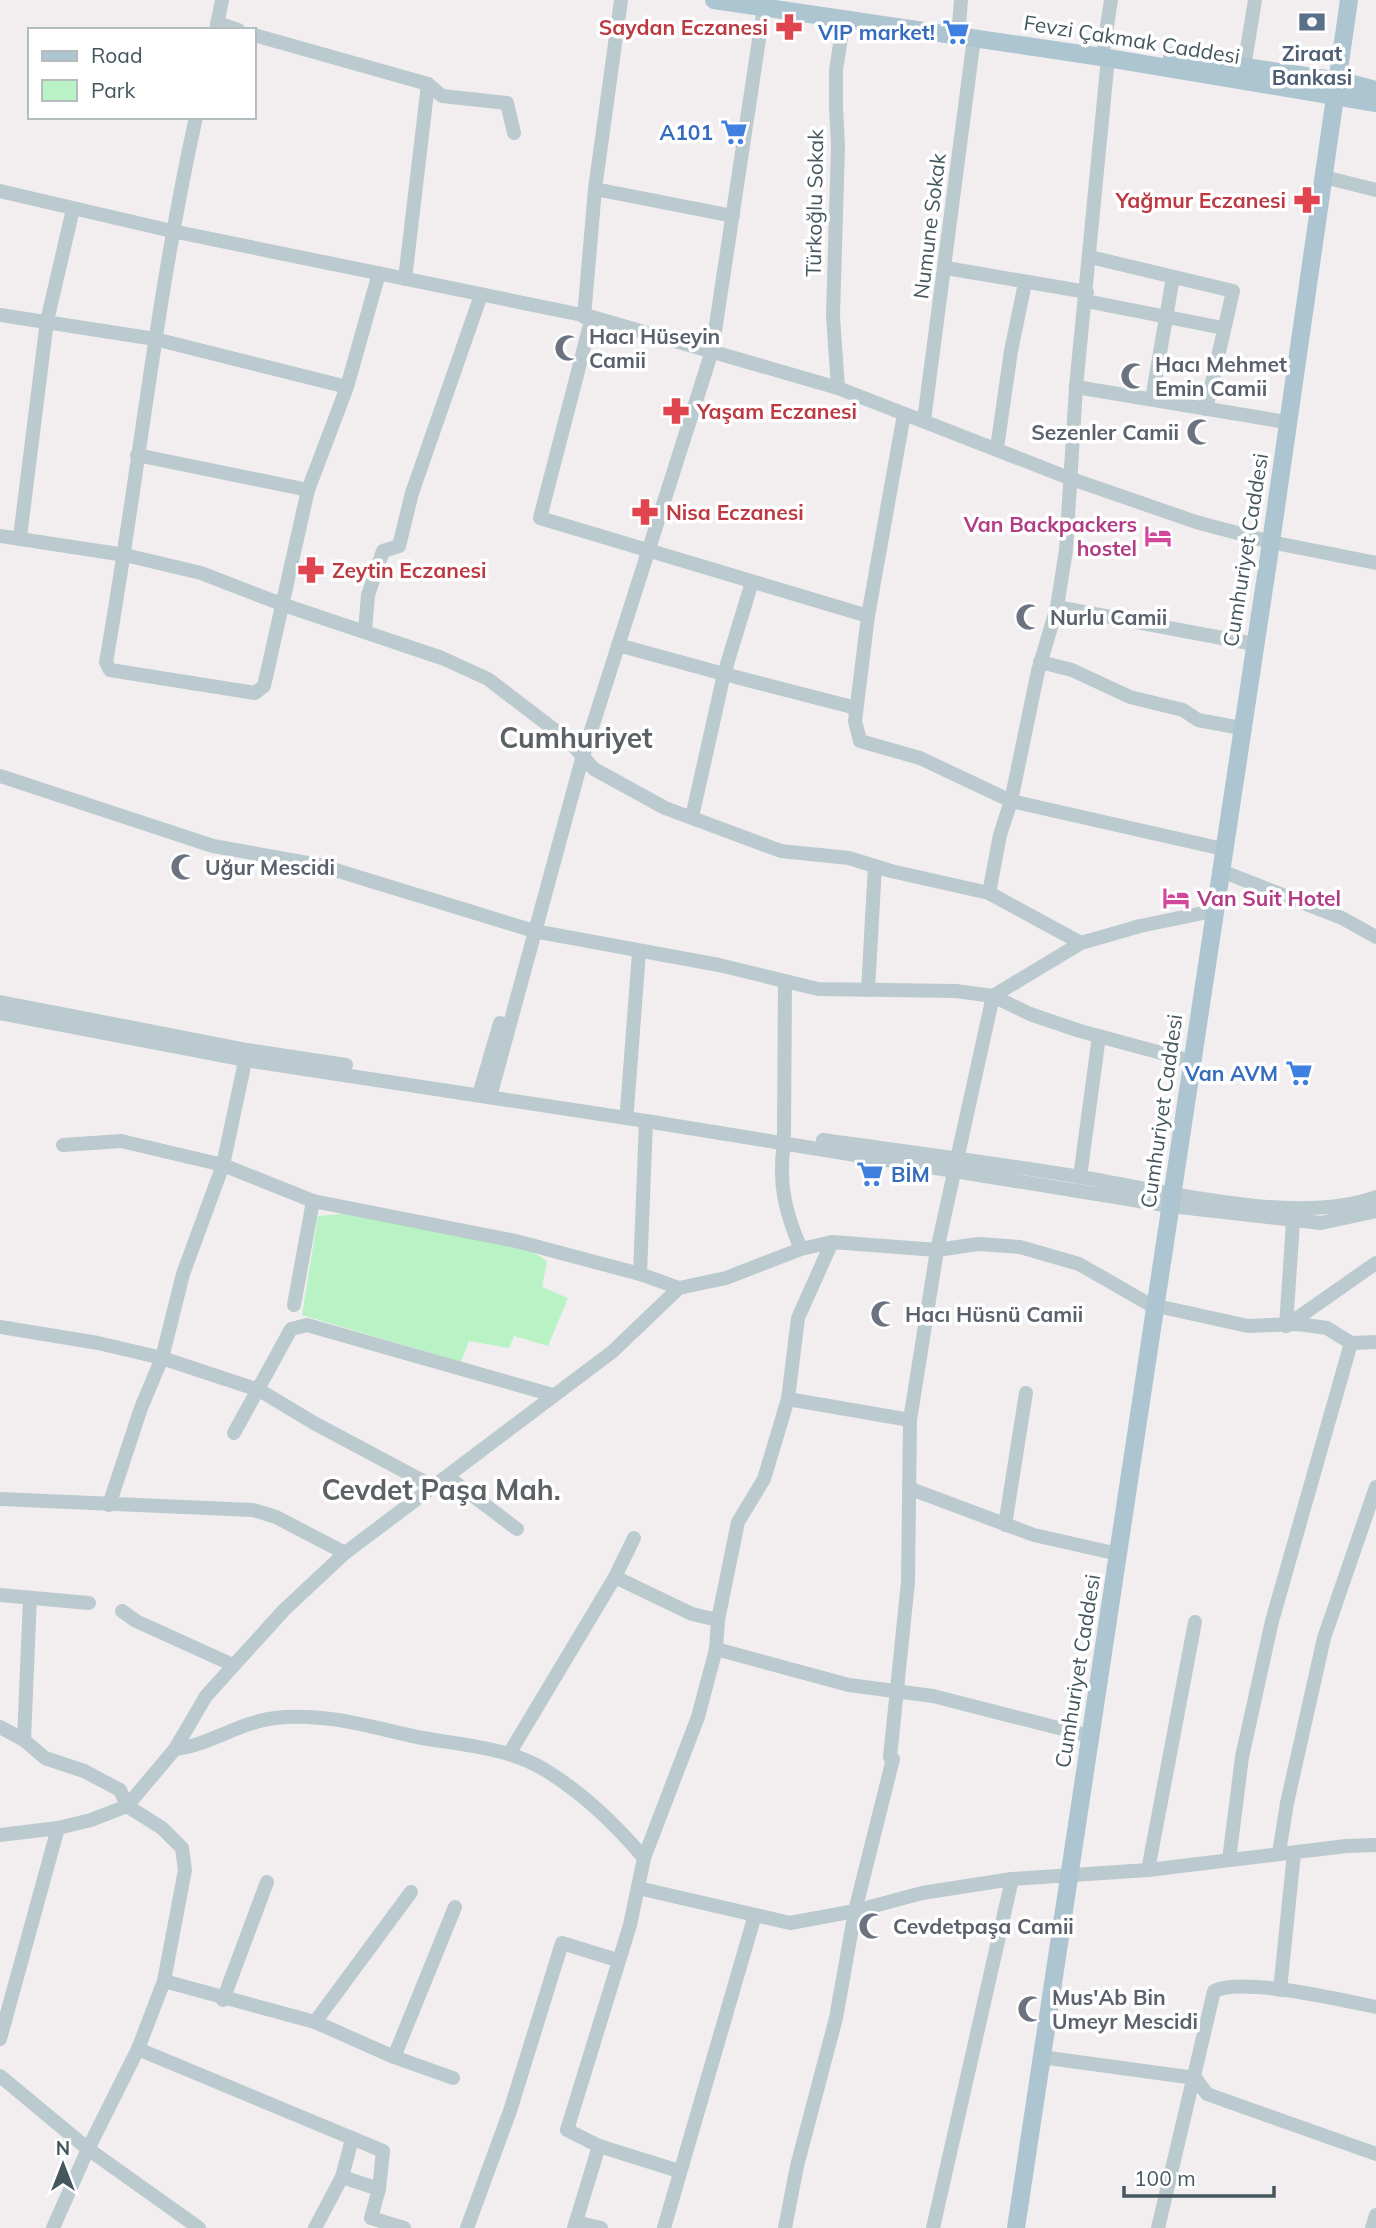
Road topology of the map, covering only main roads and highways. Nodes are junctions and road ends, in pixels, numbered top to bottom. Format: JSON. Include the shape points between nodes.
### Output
{"nodes":[{"id":1,"x":714,"y":0,"type":"edge"},
{"id":2,"x":793,"y":0,"type":"edge"},
{"id":3,"x":1349,"y":0,"type":"edge"},
{"id":4,"x":1359,"y":0,"type":"edge"},
{"id":5,"x":762,"y":4,"type":"edge"},
{"id":6,"x":1106,"y":52,"type":"junction"},
{"id":7,"x":1340,"y":88,"type":"junction"},
{"id":8,"x":1376,"y":90,"type":"edge"},
{"id":9,"x":1376,"y":103,"type":"edge"},
{"id":10,"x":1276,"y":543,"type":"junction"},
{"id":11,"x":1176,"y":1201,"type":"junction"},
{"id":12,"x":1160,"y":1308,"type":"junction"},
{"id":13,"x":1074,"y":1876,"type":"junction"},
{"id":14,"x":1047,"y":2058,"type":"junction"},
{"id":15,"x":1016,"y":2228,"type":"edge"},
{"id":16,"x":1028,"y":2228,"type":"edge"}],
"edges":[{"from":1,"to":5,"type":"main road","name":"Fevzi Çakmak Caddesi"},
{"from":2,"to":6,"type":"main road"},
{"from":3,"to":7,"type":"main road","name":"Cumhuriyet Caddesi"},
{"from":4,"to":7,"type":"main road","name":"Cumhuriyet Caddesi"},
{"from":5,"to":6,"type":"main road","name":"Fevzi Çakmak Caddesi","via":[[974,38]]},
{"from":6,"to":7,"type":"main road","name":"Fevzi Çakmak Caddesi"},
{"from":6,"to":7,"type":"main road","via":[[1244,67]]},
{"from":7,"to":8,"type":"main road","name":"Fevzi Çakmak Caddesi"},
{"from":7,"to":9,"type":"main road","name":"Fevzi Çakmak Caddesi"},
{"from":7,"to":10,"type":"main road","name":"Cumhuriyet Caddesi","via":[[1332,179]]},
{"from":7,"to":10,"type":"main road","name":"Cumhuriyet Caddesi","via":[[1286,422]]},
{"from":10,"to":11,"type":"main road","name":"Cumhuriyet Caddesi"},
{"from":10,"to":11,"type":"main road","name":"Cumhuriyet Caddesi","via":[[1254,644],[1213,911]]},
{"from":11,"to":12,"type":"main road","name":"Cumhuriyet Caddesi"},
{"from":12,"to":13,"type":"main road","name":"Cumhuriyet Caddesi"},
{"from":12,"to":13,"type":"main road","name":"Cumhuriyet Caddesi","via":[[1090,1736]]},
{"from":13,"to":14,"type":"main road","name":"Cumhuriyet Caddesi"},
{"from":14,"to":15,"type":"main road","name":"Cumhuriyet Caddesi"},
{"from":14,"to":16,"type":"main road","name":"Cumhuriyet Caddesi"}]}
